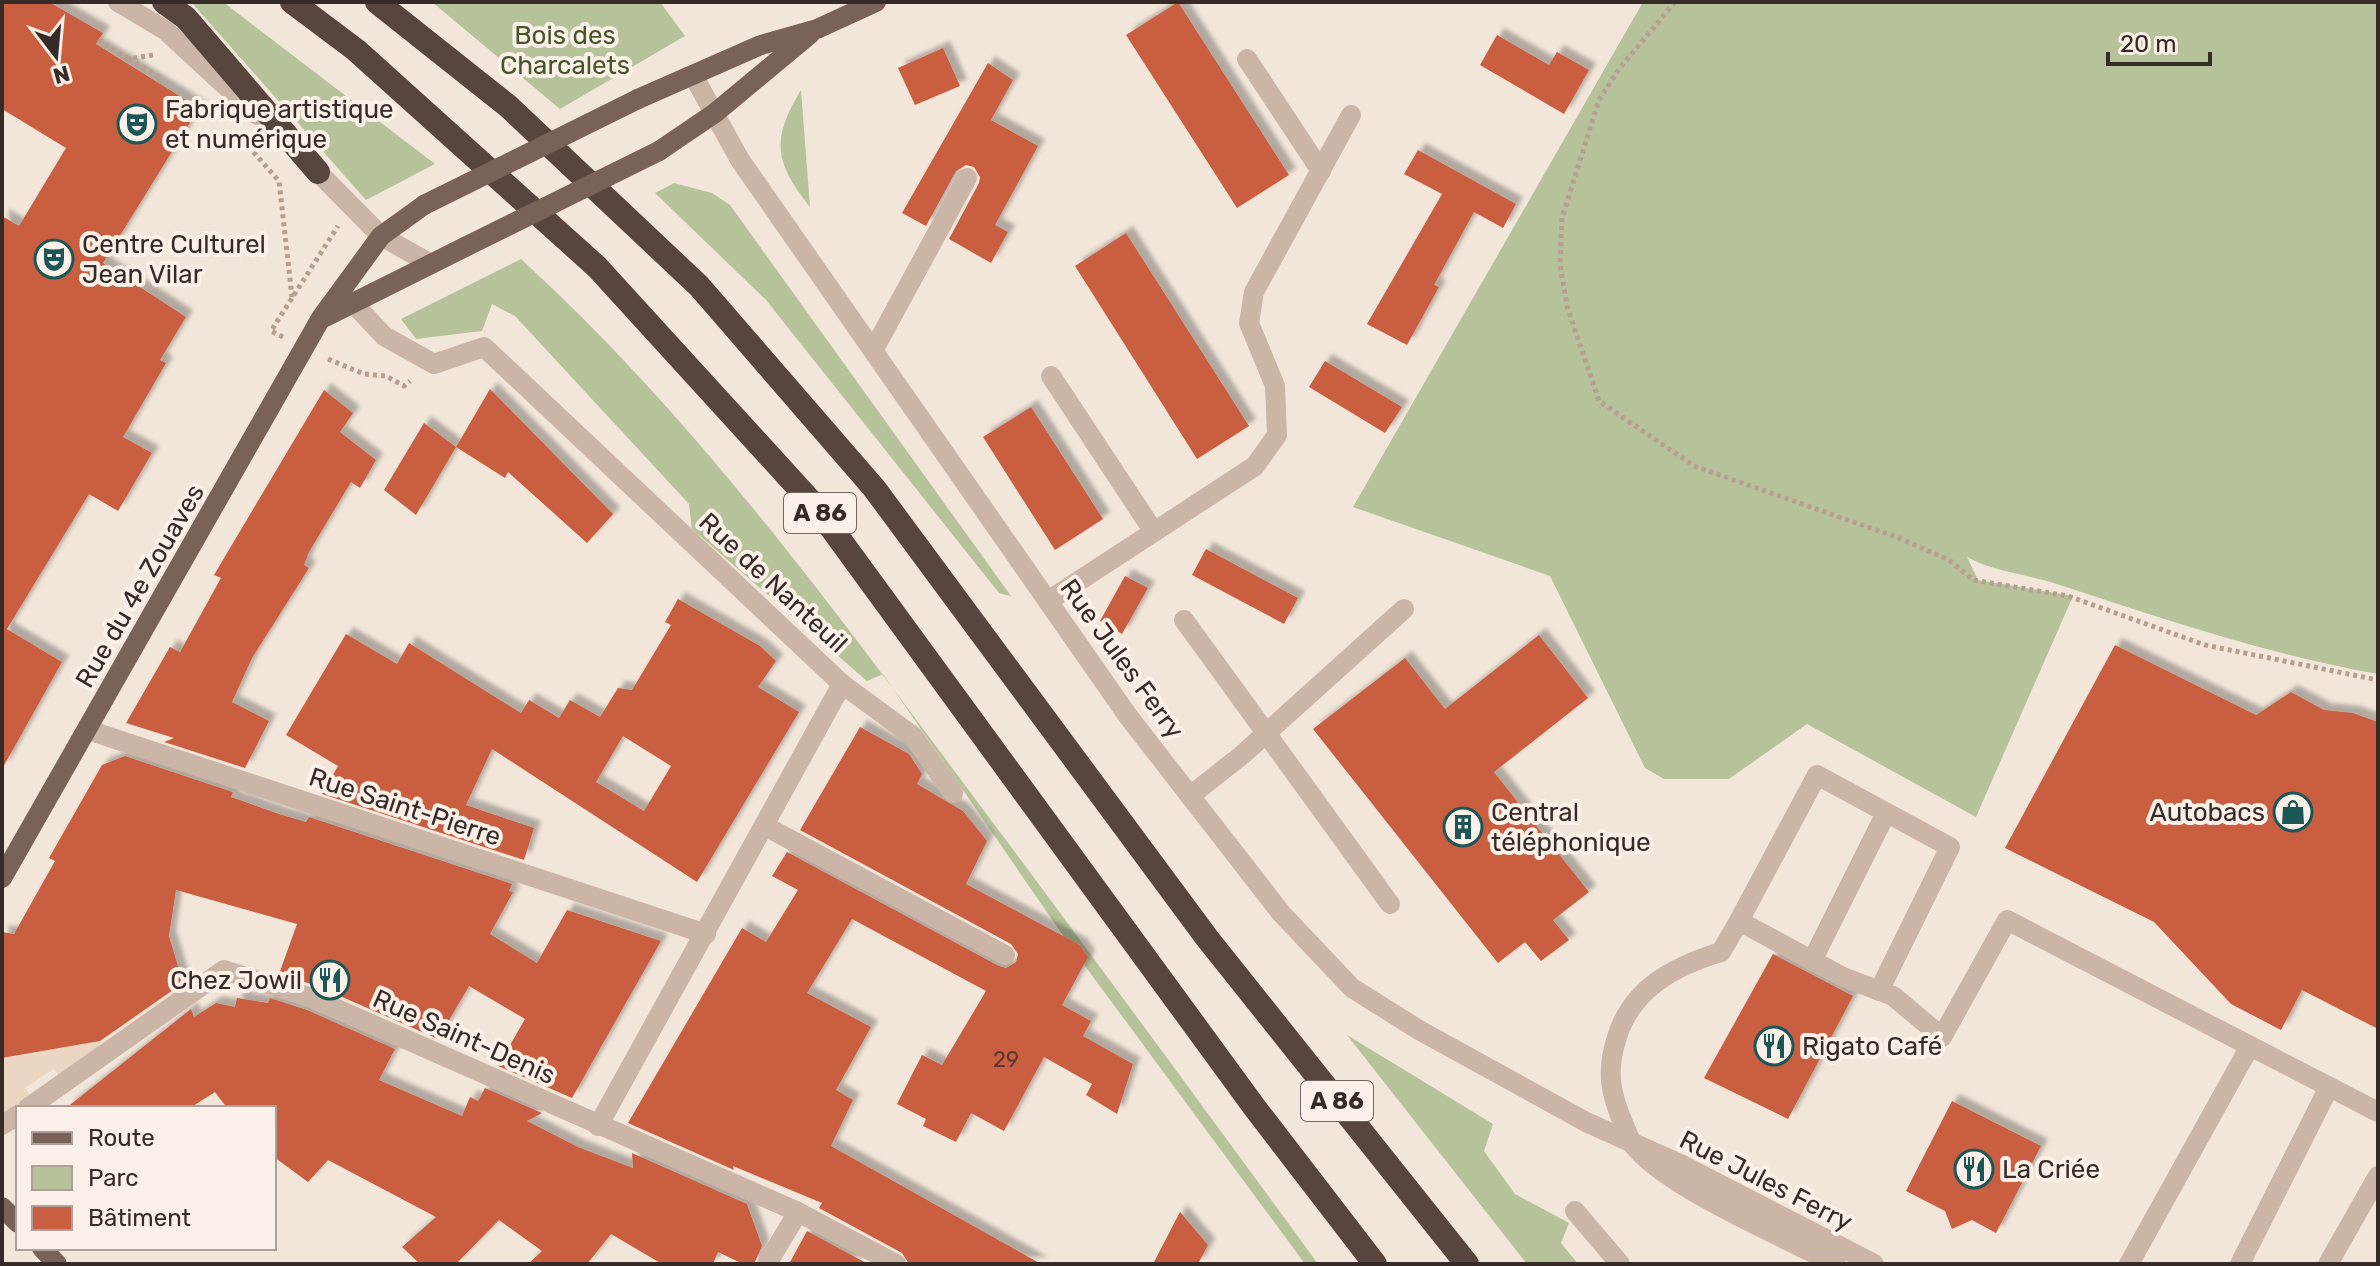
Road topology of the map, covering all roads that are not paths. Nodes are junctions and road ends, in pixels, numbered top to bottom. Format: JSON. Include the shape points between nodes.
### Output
{"nodes":[{"id":1,"x":118,"y":2,"type":"edge"},
{"id":2,"x":164,"y":2,"type":"edge"},
{"id":3,"x":292,"y":2,"type":"edge"},
{"id":4,"x":377,"y":2,"type":"edge"},
{"id":5,"x":876,"y":2,"type":"edge"},
{"id":6,"x":817,"y":29,"type":"junction"},
{"id":7,"x":1247,"y":59,"type":"dead end"},
{"id":8,"x":693,"y":75,"type":"junction"},
{"id":9,"x":715,"y":113,"type":"junction"},
{"id":10,"x":1351,"y":115,"type":"dead end"},
{"id":11,"x":1321,"y":171,"type":"junction"},
{"id":12,"x":318,"y":172,"type":"junction"},
{"id":13,"x":967,"y":178,"type":"dead end"},
{"id":14,"x":381,"y":236,"type":"junction"},
{"id":15,"x":431,"y":264,"type":"junction"},
{"id":16,"x":353,"y":303,"type":"junction"},
{"id":17,"x":321,"y":318,"type":"junction"},
{"id":18,"x":873,"y":351,"type":"junction"},
{"id":19,"x":1051,"y":376,"type":"dead end"},
{"id":20,"x":1154,"y":532,"type":"junction"},
{"id":21,"x":1048,"y":601,"type":"junction"},
{"id":22,"x":1404,"y":609,"type":"dead end"},
{"id":23,"x":1184,"y":620,"type":"dead end"},
{"id":24,"x":842,"y":684,"type":"junction"},
{"id":25,"x":88,"y":730,"type":"junction"},
{"id":26,"x":1264,"y":734,"type":"junction"},
{"id":27,"x":953,"y":793,"type":"dead end"},
{"id":28,"x":1190,"y":796,"type":"junction"},
{"id":29,"x":1886,"y":813,"type":"junction"},
{"id":30,"x":765,"y":826,"type":"junction"},
{"id":31,"x":2,"y":878,"type":"edge"},
{"id":32,"x":1390,"y":904,"type":"dead end"},
{"id":33,"x":1739,"y":921,"type":"junction"},
{"id":34,"x":706,"y":934,"type":"junction"},
{"id":35,"x":1005,"y":955,"type":"dead end"},
{"id":36,"x":1812,"y":961,"type":"junction"},
{"id":37,"x":1879,"y":991,"type":"junction"},
{"id":38,"x":2250,"y":1046,"type":"junction"},
{"id":39,"x":2329,"y":1087,"type":"junction"},
{"id":40,"x":31,"y":1106,"type":"edge"},
{"id":41,"x":2378,"y":1112,"type":"edge"},
{"id":42,"x":598,"y":1126,"type":"junction"},
{"id":43,"x":1634,"y":1146,"type":"junction"},
{"id":44,"x":2378,"y":1176,"type":"edge"},
{"id":45,"x":1575,"y":1211,"type":"dead end"},
{"id":46,"x":798,"y":1212,"type":"junction"},
{"id":47,"x":767,"y":1264,"type":"edge"},
{"id":48,"x":896,"y":1264,"type":"edge"},
{"id":49,"x":1375,"y":1264,"type":"edge"},
{"id":50,"x":1467,"y":1264,"type":"edge"},
{"id":51,"x":1620,"y":1264,"type":"edge"},
{"id":52,"x":1836,"y":1264,"type":"edge"},
{"id":53,"x":1874,"y":1264,"type":"edge"},
{"id":54,"x":2129,"y":1264,"type":"edge"},
{"id":55,"x":2240,"y":1264,"type":"edge"},
{"id":56,"x":2328,"y":1264,"type":"edge"}],
"edges":[{"from":1,"to":12,"type":"street","via":[[165,30]]},
{"from":2,"to":12,"type":"highway","via":[[186,18]]},
{"from":3,"to":49,"type":"highway","number":"A 86","via":[[356,50],[597,267],[816,507]]},
{"from":4,"to":50,"type":"highway","number":"A 86","via":[[508,106],[699,286],[864,476],[1207,938]]},
{"from":5,"to":6,"type":"main road","name":"Rue du 4e Zouaves"},
{"from":6,"to":8,"type":"main road","name":"Rue du 4e Zouaves","via":[[761,45]]},
{"from":6,"to":9,"type":"main road","name":"Rue du 4e Zouaves"},
{"from":7,"to":11,"type":"street"},
{"from":8,"to":9,"type":"street","name":"Rue Jules Ferry"},
{"from":8,"to":14,"type":"main road","name":"Rue du 4e Zouaves","bridge":true,"via":[[424,205]]},
{"from":9,"to":15,"type":"main road","name":"Rue du 4e Zouaves","bridge":true,"via":[[659,151]]},
{"from":9,"to":18,"type":"street","name":"Rue Jules Ferry","via":[[740,160]]},
{"from":10,"to":11,"type":"street"},
{"from":11,"to":20,"type":"street","via":[[1254,292],[1249,323],[1275,386],[1277,435],[1255,466]]},
{"from":12,"to":14,"type":"street"},
{"from":13,"to":18,"type":"street"},
{"from":14,"to":15,"type":"street"},
{"from":14,"to":17,"type":"main road","name":"Rue du 4e Zouaves"},
{"from":15,"to":16,"type":"main road","name":"Rue du 4e Zouaves"},
{"from":16,"to":17,"type":"main road","name":"Rue du 4e Zouaves"},
{"from":16,"to":24,"type":"street","name":"Rue de Nanteuil","via":[[384,336],[434,364],[484,347]]},
{"from":17,"to":25,"type":"main road","name":"Rue du 4e Zouaves"},
{"from":18,"to":21,"type":"street","name":"Rue Jules Ferry"},
{"from":19,"to":20,"type":"street"},
{"from":20,"to":21,"type":"street"},
{"from":21,"to":28,"type":"street","name":"Rue Jules Ferry"},
{"from":22,"to":26,"type":"street"},
{"from":23,"to":26,"type":"street","via":[[1252,709]]},
{"from":24,"to":27,"type":"street","via":[[913,736]]},
{"from":24,"to":30,"type":"street","name":"Rue de Nanteuil"},
{"from":25,"to":31,"type":"main road","name":"Rue du 4e Zouaves"},
{"from":25,"to":34,"type":"street","name":"Rue Saint-Pierre"},
{"from":26,"to":28,"type":"street"},
{"from":26,"to":32,"type":"street"},
{"from":28,"to":43,"type":"street","name":"Rue Jules Ferry","via":[[1281,913],[1352,988]]},
{"from":29,"to":33,"type":"street","via":[[1817,775]]},
{"from":29,"to":36,"type":"street"},
{"from":29,"to":37,"type":"street","via":[[1950,847]]},
{"from":30,"to":34,"type":"street","name":"Rue de Nanteuil"},
{"from":30,"to":35,"type":"street"},
{"from":33,"to":36,"type":"street"},
{"from":33,"to":43,"type":"street","via":[[1721,952],[1694,960],[1647,987],[1621,1025],[1609,1079]]},
{"from":34,"to":42,"type":"street","name":"Rue de Nanteuil"},
{"from":36,"to":37,"type":"street"},
{"from":37,"to":38,"type":"street","via":[[1893,996],[1942,1037],[2007,920]]},
{"from":38,"to":39,"type":"street"},
{"from":38,"to":54,"type":"street"},
{"from":39,"to":41,"type":"street"},
{"from":39,"to":55,"type":"street"},
{"from":40,"to":42,"type":"street","name":"Rue Saint-Denis","via":[[224,970],[312,998]]},
{"from":42,"to":46,"type":"street","name":"Rue Saint-Denis"},
{"from":43,"to":52,"type":"street","name":"Rue Jules Ferry","via":[[1674,1180]]},
{"from":43,"to":53,"type":"street","name":"Rue Jules Ferry","via":[[1682,1165]]},
{"from":44,"to":56,"type":"street"},
{"from":45,"to":51,"type":"street"},
{"from":46,"to":47,"type":"street"},
{"from":46,"to":48,"type":"street","name":"Rue Saint-Denis"}]}
